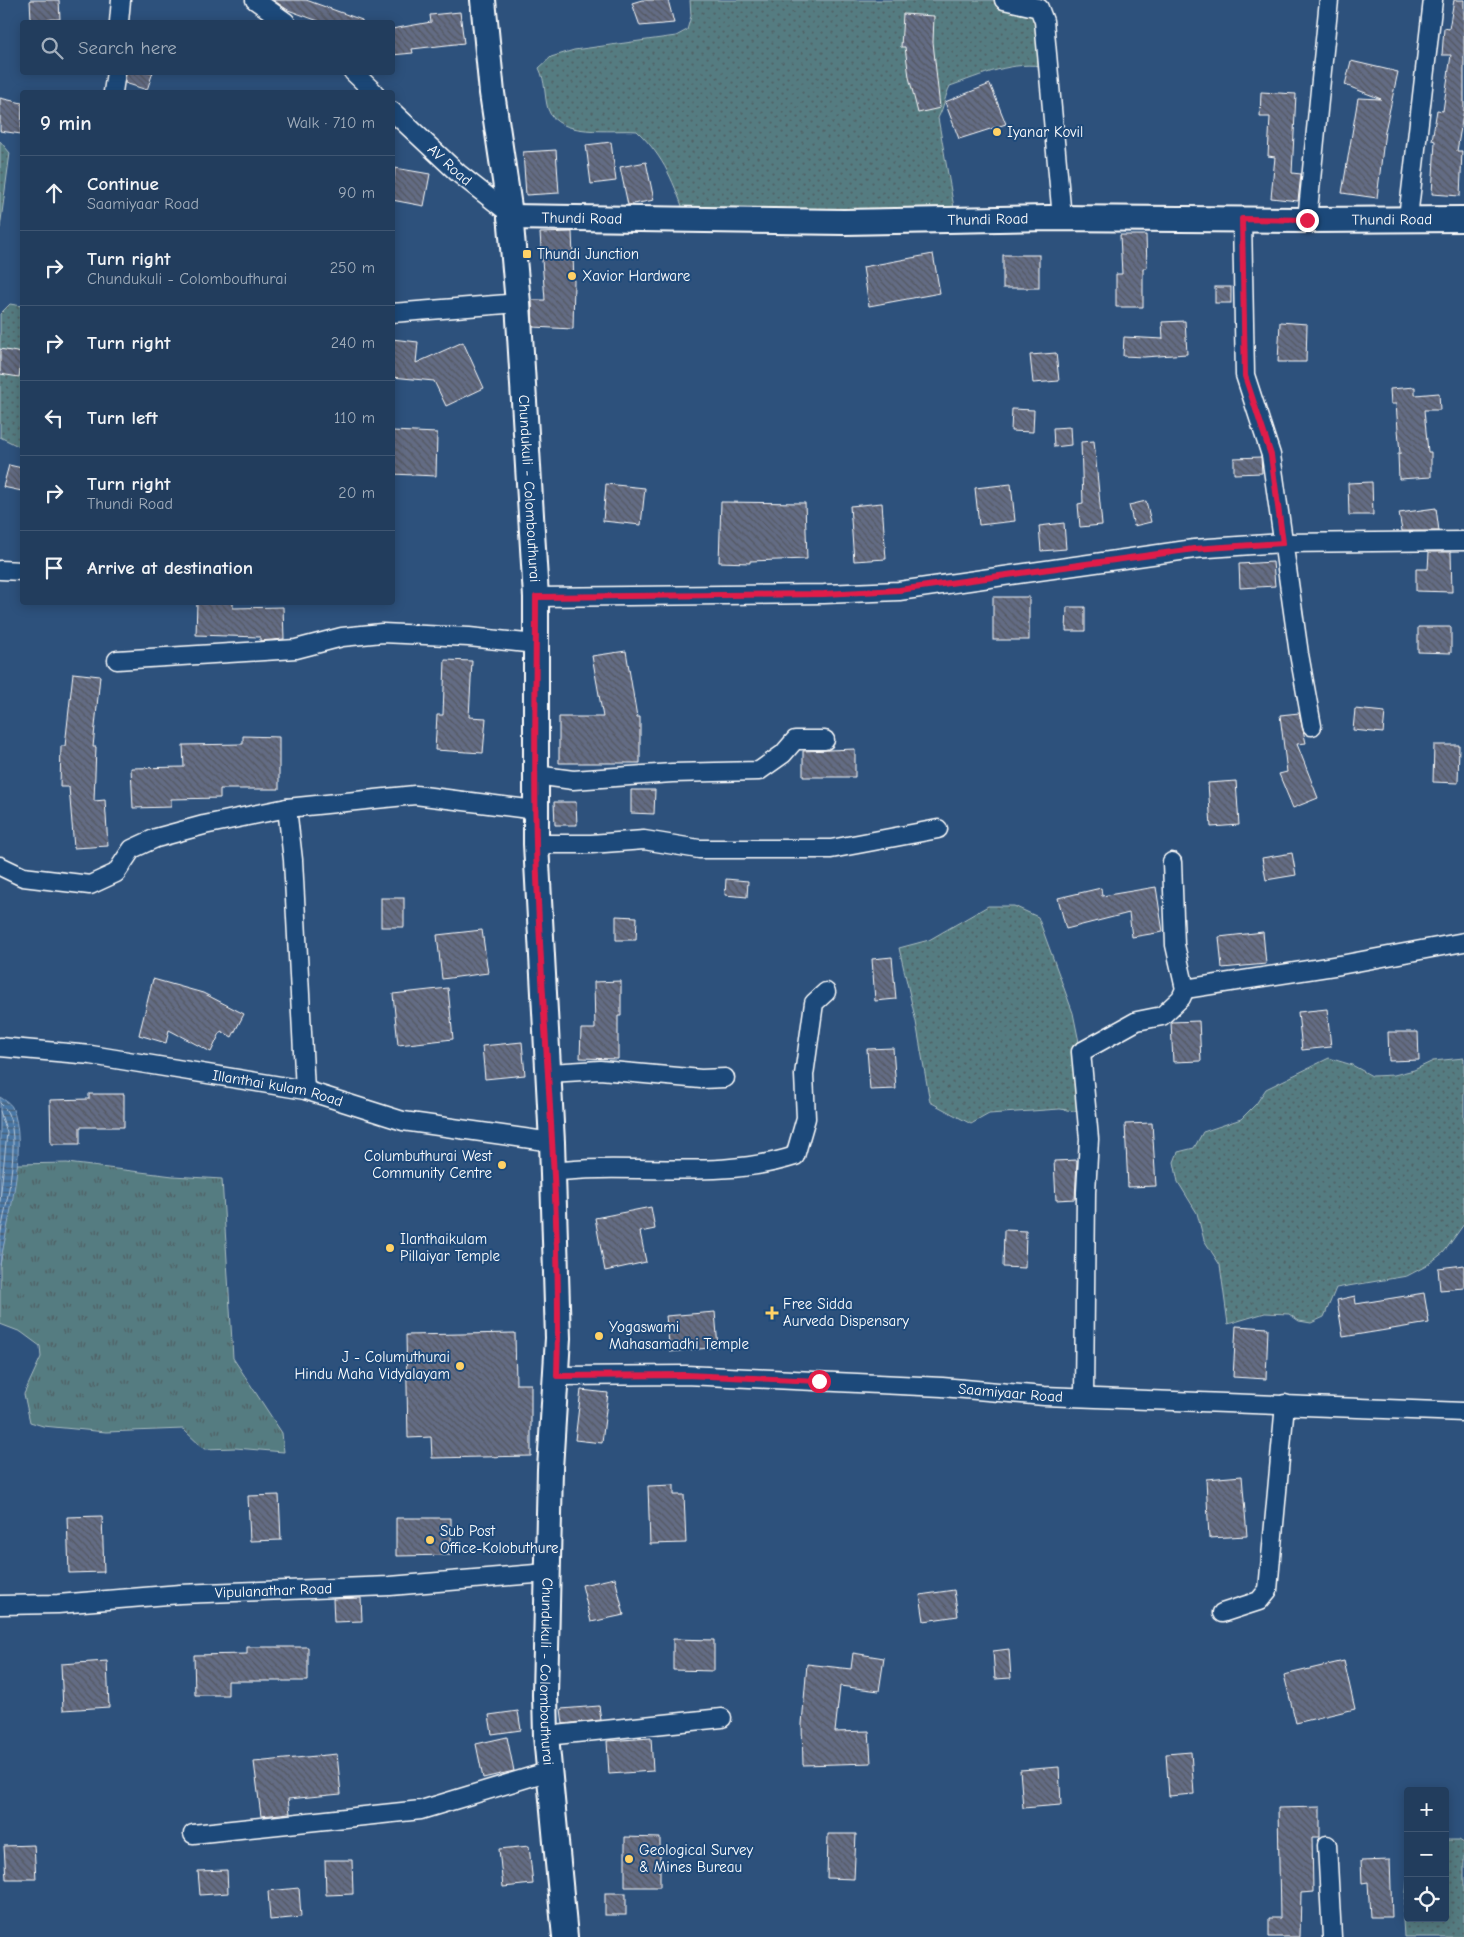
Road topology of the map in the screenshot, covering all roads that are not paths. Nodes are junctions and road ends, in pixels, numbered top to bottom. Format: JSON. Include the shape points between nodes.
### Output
{"nodes":[{"id":1,"x":121,"y":0,"type":"edge"},
{"id":2,"x":256,"y":0,"type":"edge"},
{"id":3,"x":483,"y":0,"type":"edge"},
{"id":4,"x":1004,"y":0,"type":"edge"},
{"id":5,"x":1329,"y":0,"type":"edge"},
{"id":6,"x":1433,"y":0,"type":"edge"},
{"id":7,"x":119,"y":20,"type":"edge"},
{"id":8,"x":283,"y":20,"type":"edge"},
{"id":9,"x":116,"y":75,"type":"edge"},
{"id":10,"x":357,"y":75,"type":"edge"},
{"id":11,"x":113,"y":90,"type":"edge"},
{"id":12,"x":372,"y":90,"type":"edge"},
{"id":13,"x":395,"y":113,"type":"edge"},
{"id":14,"x":510,"y":215,"type":"junction"},
{"id":15,"x":1062,"y":218,"type":"junction"},
{"id":16,"x":1408,"y":218,"type":"junction"},
{"id":17,"x":1242,"y":219,"type":"junction"},
{"id":18,"x":1464,"y":219,"type":"edge"},
{"id":19,"x":1307,"y":220,"type":"junction"},
{"id":20,"x":518,"y":303,"type":"junction"},
{"id":21,"x":395,"y":313,"type":"edge"},
{"id":22,"x":1464,"y":541,"type":"edge"},
{"id":23,"x":1283,"y":543,"type":"junction"},
{"id":24,"x":0,"y":570,"type":"edge"},
{"id":25,"x":20,"y":571,"type":"edge"},
{"id":26,"x":536,"y":597,"type":"junction"},
{"id":27,"x":536,"y":644,"type":"junction"},
{"id":28,"x":118,"y":660,"type":"dead end"},
{"id":29,"x":1312,"y":726,"type":"dead end"},
{"id":30,"x":825,"y":740,"type":"dead end"},
{"id":31,"x":536,"y":776,"type":"junction"},
{"id":32,"x":287,"y":808,"type":"junction"},
{"id":33,"x":536,"y":810,"type":"junction"},
{"id":34,"x":938,"y":829,"type":"dead end"},
{"id":35,"x":536,"y":844,"type":"junction"},
{"id":36,"x":1172,"y":862,"type":"dead end"},
{"id":37,"x":0,"y":866,"type":"edge"},
{"id":38,"x":1464,"y":942,"type":"edge"},
{"id":39,"x":1185,"y":989,"type":"junction"},
{"id":40,"x":826,"y":992,"type":"dead end"},
{"id":41,"x":0,"y":1047,"type":"edge"},
{"id":42,"x":549,"y":1073,"type":"junction"},
{"id":43,"x":725,"y":1078,"type":"dead end"},
{"id":44,"x":305,"y":1090,"type":"junction"},
{"id":45,"x":552,"y":1142,"type":"junction"},
{"id":46,"x":552,"y":1172,"type":"junction"},
{"id":47,"x":557,"y":1376,"type":"junction"},
{"id":48,"x":1084,"y":1396,"type":"junction"},
{"id":49,"x":1285,"y":1404,"type":"junction"},
{"id":50,"x":1464,"y":1412,"type":"edge"},
{"id":51,"x":547,"y":1573,"type":"junction"},
{"id":52,"x":0,"y":1605,"type":"edge"},
{"id":53,"x":1222,"y":1613,"type":"dead end"},
{"id":54,"x":722,"y":1718,"type":"dead end"},
{"id":55,"x":546,"y":1736,"type":"junction"},
{"id":56,"x":550,"y":1771,"type":"junction"},
{"id":57,"x":193,"y":1834,"type":"dead end"},
{"id":58,"x":1327,"y":1845,"type":"dead end"},
{"id":59,"x":565,"y":1937,"type":"edge"},
{"id":60,"x":1332,"y":1937,"type":"edge"}],
"edges":[{"from":1,"to":7,"type":"street"},
{"from":2,"to":8,"type":"street"},
{"from":3,"to":14,"type":"main road","name":"Chundukuli - Colombouthurai","via":[[492,93]]},
{"from":4,"to":15,"type":"street","via":[[1039,8],[1044,21]]},
{"from":5,"to":19,"type":"street"},
{"from":6,"to":16,"type":"street"},
{"from":9,"to":11,"type":"street"},
{"from":10,"to":12,"type":"street"},
{"from":13,"to":14,"type":"street","name":"AV Road","via":[[458,173]]},
{"from":14,"to":15,"type":"main road","name":"Thundi Road","via":[[844,222]]},
{"from":14,"to":20,"type":"main road","name":"Chundukuli - Colombouthurai"},
{"from":15,"to":17,"type":"main road","name":"Thundi Road"},
{"from":16,"to":18,"type":"main road","name":"Thundi Road"},
{"from":16,"to":19,"type":"main road","name":"Thundi Road"},
{"from":17,"to":19,"type":"main road","name":"Thundi Road"},
{"from":17,"to":23,"type":"street","via":[[1245,376],[1271,455]]},
{"from":20,"to":21,"type":"street"},
{"from":20,"to":26,"type":"main road","name":"Chundukuli - Colombouthurai"},
{"from":22,"to":23,"type":"street"},
{"from":23,"to":26,"type":"street","via":[[1194,549],[899,590],[824,594]]},
{"from":23,"to":29,"type":"street"},
{"from":24,"to":25,"type":"street"},
{"from":26,"to":27,"type":"main road","name":"Chundukuli - Colombouthurai"},
{"from":27,"to":28,"type":"street","via":[[382,633],[342,637],[296,649]]},
{"from":27,"to":31,"type":"main road","name":"Chundukuli - Colombouthurai"},
{"from":30,"to":31,"type":"street","via":[[795,740],[783,754],[759,771],[573,780]]},
{"from":31,"to":33,"type":"main road","name":"Chundukuli - Colombouthurai"},
{"from":32,"to":33,"type":"street","via":[[415,795]]},
{"from":32,"to":37,"type":"street","via":[[156,838],[132,849],[116,873],[90,885],[23,877]]},
{"from":32,"to":44,"type":"street","via":[[293,860]]},
{"from":33,"to":35,"type":"main road","name":"Chundukuli - Colombouthurai"},
{"from":34,"to":35,"type":"street","via":[[831,849],[699,849],[644,840]]},
{"from":35,"to":42,"type":"main road","name":"Chundukuli - Colombouthurai"},
{"from":36,"to":39,"type":"street","via":[[1175,945]]},
{"from":38,"to":39,"type":"street"},
{"from":39,"to":48,"type":"street","via":[[1181,998],[1162,1016],[1136,1021],[1081,1052],[1089,1139]]},
{"from":40,"to":46,"type":"street","via":[[814,1003],[804,1075],[806,1118],[795,1156],[768,1165],[742,1168]]},
{"from":41,"to":44,"type":"street","name":"Illanthai kulam Road","via":[[91,1055]]},
{"from":42,"to":43,"type":"street","via":[[600,1070]]},
{"from":42,"to":45,"type":"main road","name":"Chundukuli - Colombouthurai"},
{"from":44,"to":45,"type":"street","name":"Illanthai kulam Road","via":[[403,1121]]},
{"from":45,"to":46,"type":"main road","name":"Chundukuli - Colombouthurai"},
{"from":46,"to":47,"type":"main road","name":"Chundukuli - Colombouthurai"},
{"from":47,"to":48,"type":"street","name":"Saamiyaar Road","via":[[686,1375]]},
{"from":47,"to":51,"type":"main road","name":"Chundukuli - Colombouthurai"},
{"from":48,"to":49,"type":"street","name":"Saamiyaar Road"},
{"from":49,"to":50,"type":"street","name":"Saamiyaar Road"},
{"from":49,"to":53,"type":"street","via":[[1268,1590],[1259,1601]]},
{"from":51,"to":52,"type":"street","name":"Vipulanathar Road","via":[[390,1586]]},
{"from":51,"to":55,"type":"main road","name":"Chundukuli - Colombouthurai"},
{"from":54,"to":55,"type":"street"},
{"from":55,"to":56,"type":"main road","name":"Chundukuli - Colombouthurai"},
{"from":56,"to":57,"type":"street","via":[[421,1810]]},
{"from":56,"to":59,"type":"main road","name":"Chundukuli - Colombouthurai"},
{"from":58,"to":60,"type":"street"}]}
